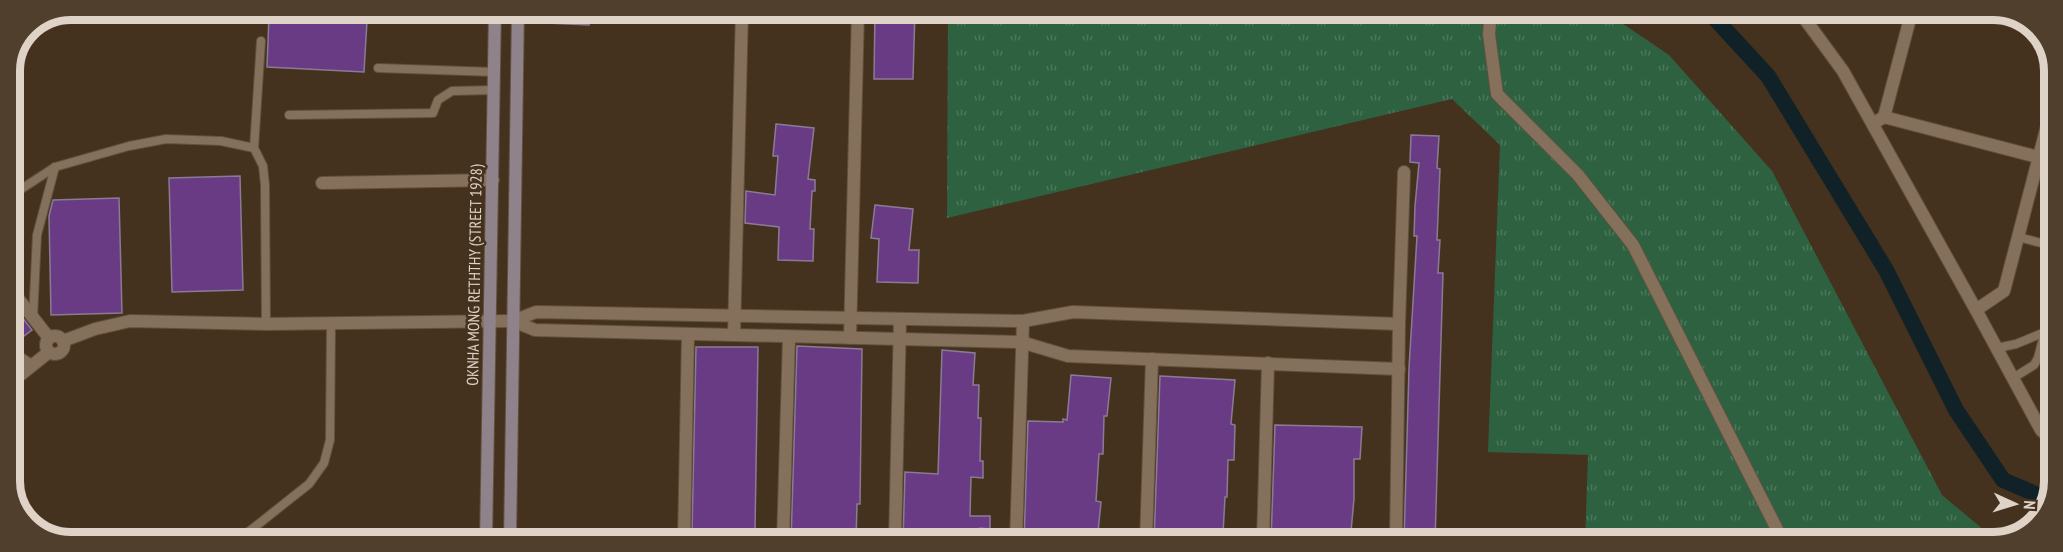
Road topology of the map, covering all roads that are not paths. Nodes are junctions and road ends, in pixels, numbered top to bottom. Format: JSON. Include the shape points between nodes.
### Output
{"nodes":[{"id":1,"x":495,"y":20,"type":"edge"},
{"id":2,"x":518,"y":20,"type":"edge"},
{"id":3,"x":742,"y":20,"type":"edge"},
{"id":4,"x":858,"y":20,"type":"edge"},
{"id":5,"x":1490,"y":20,"type":"edge"},
{"id":6,"x":1806,"y":20,"type":"edge"},
{"id":7,"x":1909,"y":20,"type":"edge"},
{"id":8,"x":261,"y":41,"type":"dead end"},
{"id":9,"x":378,"y":68,"type":"dead end"},
{"id":10,"x":494,"y":72,"type":"junction"},
{"id":11,"x":494,"y":90,"type":"junction"},
{"id":12,"x":289,"y":115,"type":"dead end"},
{"id":13,"x":1879,"y":121,"type":"junction"},
{"id":14,"x":2043,"y":138,"type":"edge"},
{"id":15,"x":254,"y":148,"type":"junction"},
{"id":16,"x":2038,"y":157,"type":"junction"},
{"id":17,"x":2043,"y":158,"type":"edge"},
{"id":18,"x":55,"y":167,"type":"junction"},
{"id":19,"x":1404,"y":172,"type":"dead end"},
{"id":20,"x":493,"y":180,"type":"junction"},
{"id":21,"x":322,"y":183,"type":"dead end"},
{"id":22,"x":20,"y":190,"type":"edge"},
{"id":23,"x":2018,"y":237,"type":"junction"},
{"id":24,"x":2043,"y":244,"type":"edge"},
{"id":25,"x":20,"y":301,"type":"edge"},
{"id":26,"x":1977,"y":310,"type":"junction"},
{"id":27,"x":735,"y":316,"type":"junction"},
{"id":28,"x":33,"y":318,"type":"junction"},
{"id":29,"x":851,"y":318,"type":"junction"},
{"id":30,"x":900,"y":319,"type":"junction"},
{"id":31,"x":490,"y":321,"type":"junction"},
{"id":32,"x":513,"y":321,"type":"junction"},
{"id":33,"x":1023,"y":321,"type":"junction"},
{"id":34,"x":331,"y":323,"type":"junction"},
{"id":35,"x":266,"y":324,"type":"junction"},
{"id":36,"x":1399,"y":324,"type":"junction"},
{"id":37,"x":2044,"y":333,"type":"edge"},
{"id":38,"x":688,"y":334,"type":"junction"},
{"id":39,"x":734,"y":335,"type":"junction"},
{"id":40,"x":789,"y":337,"type":"junction"},
{"id":41,"x":2044,"y":337,"type":"edge"},
{"id":42,"x":49,"y":338,"type":"junction"},
{"id":43,"x":850,"y":338,"type":"junction"},
{"id":44,"x":899,"y":339,"type":"junction"},
{"id":45,"x":63,"y":341,"type":"junction"},
{"id":46,"x":1021,"y":342,"type":"junction"},
{"id":47,"x":1997,"y":348,"type":"junction"},
{"id":48,"x":49,"y":352,"type":"junction"},
{"id":49,"x":20,"y":357,"type":"edge"},
{"id":50,"x":1152,"y":359,"type":"junction"},
{"id":51,"x":1268,"y":363,"type":"junction"},
{"id":52,"x":34,"y":366,"type":"junction"},
{"id":53,"x":1399,"y":369,"type":"junction"},
{"id":54,"x":20,"y":376,"type":"edge"},
{"id":55,"x":2013,"y":378,"type":"junction"},
{"id":56,"x":2044,"y":433,"type":"edge"},
{"id":57,"x":248,"y":532,"type":"edge"},
{"id":58,"x":486,"y":532,"type":"edge"},
{"id":59,"x":510,"y":532,"type":"edge"},
{"id":60,"x":684,"y":532,"type":"edge"},
{"id":61,"x":783,"y":532,"type":"edge"},
{"id":62,"x":895,"y":532,"type":"edge"},
{"id":63,"x":1016,"y":532,"type":"edge"},
{"id":64,"x":1146,"y":532,"type":"edge"},
{"id":65,"x":1263,"y":532,"type":"edge"},
{"id":66,"x":1396,"y":532,"type":"edge"},
{"id":67,"x":1778,"y":532,"type":"edge"}],
"edges":[{"from":1,"to":10,"type":"main road","name":"OKNHA MONG RETHTHY (STREET 1928)"},
{"from":2,"to":32,"type":"main road"},
{"from":3,"to":27,"type":"street"},
{"from":4,"to":29,"type":"street"},
{"from":5,"to":67,"type":"street","via":[[1497,94],[1578,175],[1634,244]]},
{"from":6,"to":13,"type":"street"},
{"from":7,"to":13,"type":"street"},
{"from":8,"to":15,"type":"lane"},
{"from":9,"to":10,"type":"lane"},
{"from":10,"to":11,"type":"main road","name":"OKNHA MONG RETHTHY (STREET 1928)"},
{"from":11,"to":12,"type":"lane","via":[[452,92],[438,100],[433,113]]},
{"from":11,"to":20,"type":"main road","name":"OKNHA MONG RETHTHY (STREET 1928)"},
{"from":13,"to":16,"type":"street"},
{"from":13,"to":26,"type":"street"},
{"from":14,"to":16,"type":"street"},
{"from":15,"to":18,"type":"lane","via":[[221,141],[166,139]]},
{"from":15,"to":35,"type":"lane","via":[[263,166],[265,185]]},
{"from":16,"to":17,"type":"street"},
{"from":16,"to":23,"type":"street"},
{"from":18,"to":22,"type":"lane"},
{"from":18,"to":28,"type":"lane","via":[[38,235]]},
{"from":19,"to":36,"type":"street"},
{"from":20,"to":21,"type":"street"},
{"from":20,"to":31,"type":"main road","name":"OKNHA MONG RETHTHY (STREET 1928)"},
{"from":23,"to":24,"type":"lane"},
{"from":23,"to":26,"type":"street","via":[[2004,291]]},
{"from":25,"to":28,"type":"street"},
{"from":26,"to":47,"type":"street"},
{"from":27,"to":29,"type":"street"},
{"from":27,"to":32,"type":"street","via":[[536,312]]},
{"from":27,"to":39,"type":"street"},
{"from":28,"to":42,"type":"street"},
{"from":29,"to":30,"type":"street"},
{"from":29,"to":43,"type":"street"},
{"from":30,"to":33,"type":"street"},
{"from":30,"to":44,"type":"street"},
{"from":31,"to":32,"type":"street"},
{"from":31,"to":34,"type":"street"},
{"from":31,"to":58,"type":"main road","name":"OKNHA MONG RETHTHY (STREET 1928)"},
{"from":32,"to":38,"type":"street","via":[[535,330]]},
{"from":32,"to":59,"type":"main road"},
{"from":33,"to":36,"type":"street","via":[[1073,312]]},
{"from":33,"to":46,"type":"street"},
{"from":34,"to":35,"type":"street"},
{"from":34,"to":57,"type":"lane","via":[[330,440],[324,463],[309,484]]},
{"from":35,"to":45,"type":"street","via":[[130,321]]},
{"from":36,"to":53,"type":"street"},
{"from":37,"to":47,"type":"lane"},
{"from":38,"to":39,"type":"street"},
{"from":38,"to":60,"type":"street"},
{"from":39,"to":40,"type":"street"},
{"from":40,"to":43,"type":"street"},
{"from":40,"to":61,"type":"street"},
{"from":41,"to":55,"type":"lane","via":[[2034,365]]},
{"from":42,"to":45,"type":"street","via":[[57,336]]},
{"from":42,"to":48,"type":"street"},
{"from":43,"to":44,"type":"street"},
{"from":44,"to":46,"type":"street"},
{"from":44,"to":62,"type":"street"},
{"from":45,"to":48,"type":"street","via":[[60,352]]},
{"from":46,"to":50,"type":"street","via":[[1068,356]]},
{"from":46,"to":63,"type":"street"},
{"from":47,"to":55,"type":"street"},
{"from":48,"to":52,"type":"street"},
{"from":49,"to":52,"type":"lane"},
{"from":50,"to":51,"type":"street"},
{"from":50,"to":64,"type":"street"},
{"from":51,"to":53,"type":"street"},
{"from":51,"to":65,"type":"street"},
{"from":52,"to":54,"type":"street"},
{"from":53,"to":66,"type":"street"},
{"from":55,"to":56,"type":"street"}]}
